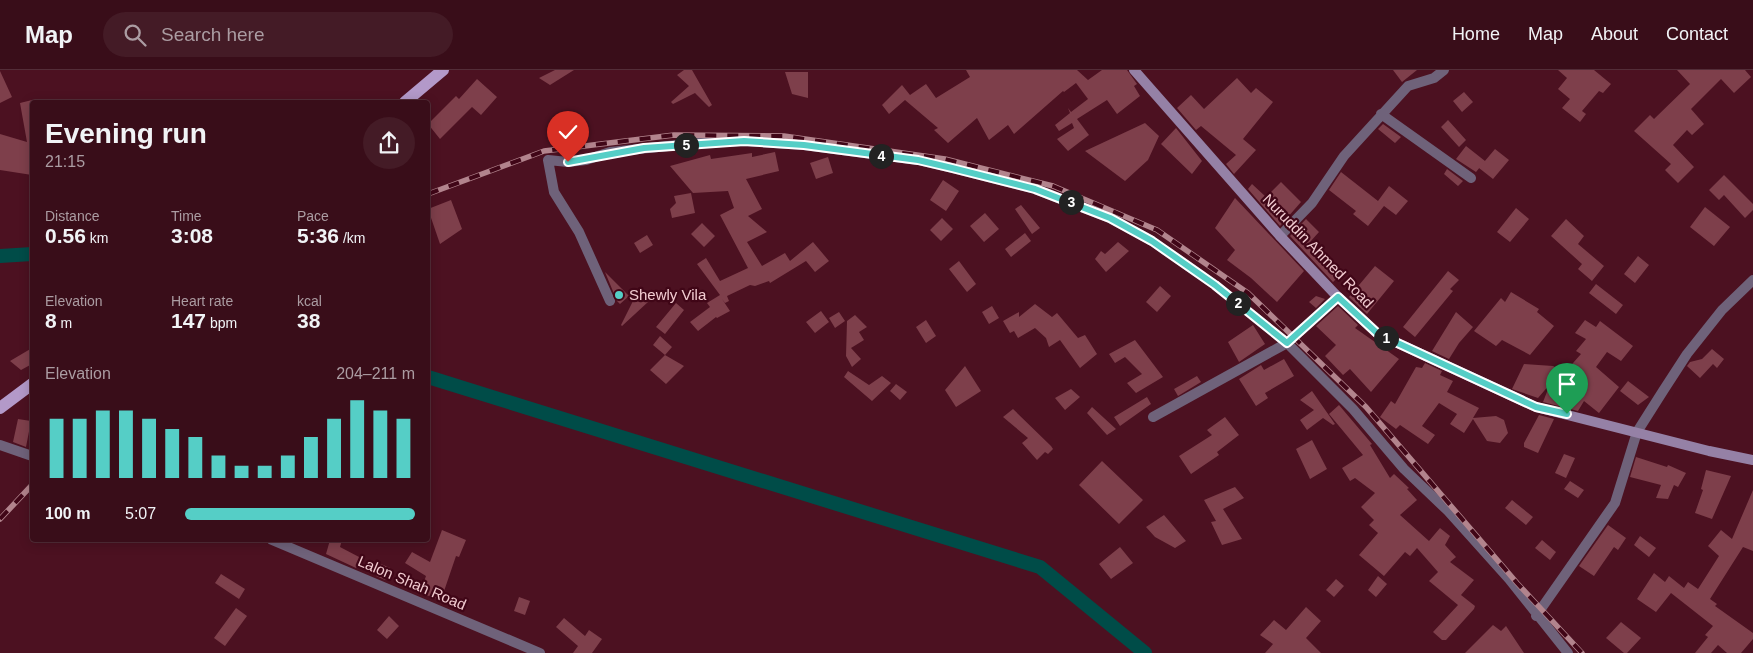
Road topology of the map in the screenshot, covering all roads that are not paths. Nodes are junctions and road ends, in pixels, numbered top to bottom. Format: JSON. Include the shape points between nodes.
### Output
{"nodes":[{"id":1,"x":443,"y":70,"type":"edge"},
{"id":2,"x":1134,"y":70,"type":"edge"},
{"id":3,"x":1444,"y":70,"type":"edge"},
{"id":4,"x":406,"y":100,"type":"edge"},
{"id":5,"x":1382,"y":114,"type":"junction"},
{"id":6,"x":1471,"y":178,"type":"dead end"},
{"id":7,"x":1280,"y":236,"type":"junction"},
{"id":8,"x":1753,"y":280,"type":"edge"},
{"id":9,"x":1338,"y":297,"type":"junction"},
{"id":10,"x":610,"y":301,"type":"dead end"},
{"id":11,"x":1287,"y":343,"type":"junction"},
{"id":12,"x":30,"y":386,"type":"edge"},
{"id":13,"x":0,"y":408,"type":"edge"},
{"id":14,"x":1153,"y":417,"type":"dead end"},
{"id":15,"x":1637,"y":432,"type":"junction"},
{"id":16,"x":0,"y":445,"type":"edge"},
{"id":17,"x":30,"y":455,"type":"edge"},
{"id":18,"x":1753,"y":460,"type":"edge"},
{"id":19,"x":277,"y":542,"type":"edge"},
{"id":20,"x":1536,"y":616,"type":"junction"},
{"id":21,"x":540,"y":653,"type":"edge"},
{"id":22,"x":1568,"y":653,"type":"edge"}],
"edges":[{"from":1,"to":4,"type":"main road"},
{"from":2,"to":7,"type":"main road","name":"Nuruddin Ahmed Road"},
{"from":3,"to":5,"type":"street","via":[[1434,78],[1408,86]]},
{"from":5,"to":6,"type":"street"},
{"from":5,"to":7,"type":"street","via":[[1344,156],[1312,203]]},
{"from":7,"to":9,"type":"main road","name":"Nuruddin Ahmed Road"},
{"from":8,"to":15,"type":"street","via":[[1722,310],[1687,354]]},
{"from":9,"to":11,"type":"street"},
{"from":9,"to":15,"type":"main road","name":"Nuruddin Ahmed Road","via":[[1378,334],[1536,407]]},
{"from":10,"to":11,"type":"street","via":[[579,232],[554,192],[548,160],[586,160],[610,152],[697,143],[767,142],[937,164],[1035,189],[1090,209],[1170,253],[1251,312]]},
{"from":11,"to":14,"type":"street"},
{"from":11,"to":20,"type":"street","via":[[1353,409],[1404,470],[1448,511],[1509,579]]},
{"from":12,"to":13,"type":"main road"},
{"from":15,"to":18,"type":"main road","name":"Nuruddin Ahmed Road"},
{"from":15,"to":20,"type":"street","via":[[1615,503]]},
{"from":16,"to":17,"type":"street"},
{"from":19,"to":21,"type":"street","name":"Lalon Shah Road"},
{"from":20,"to":22,"type":"street"}]}
